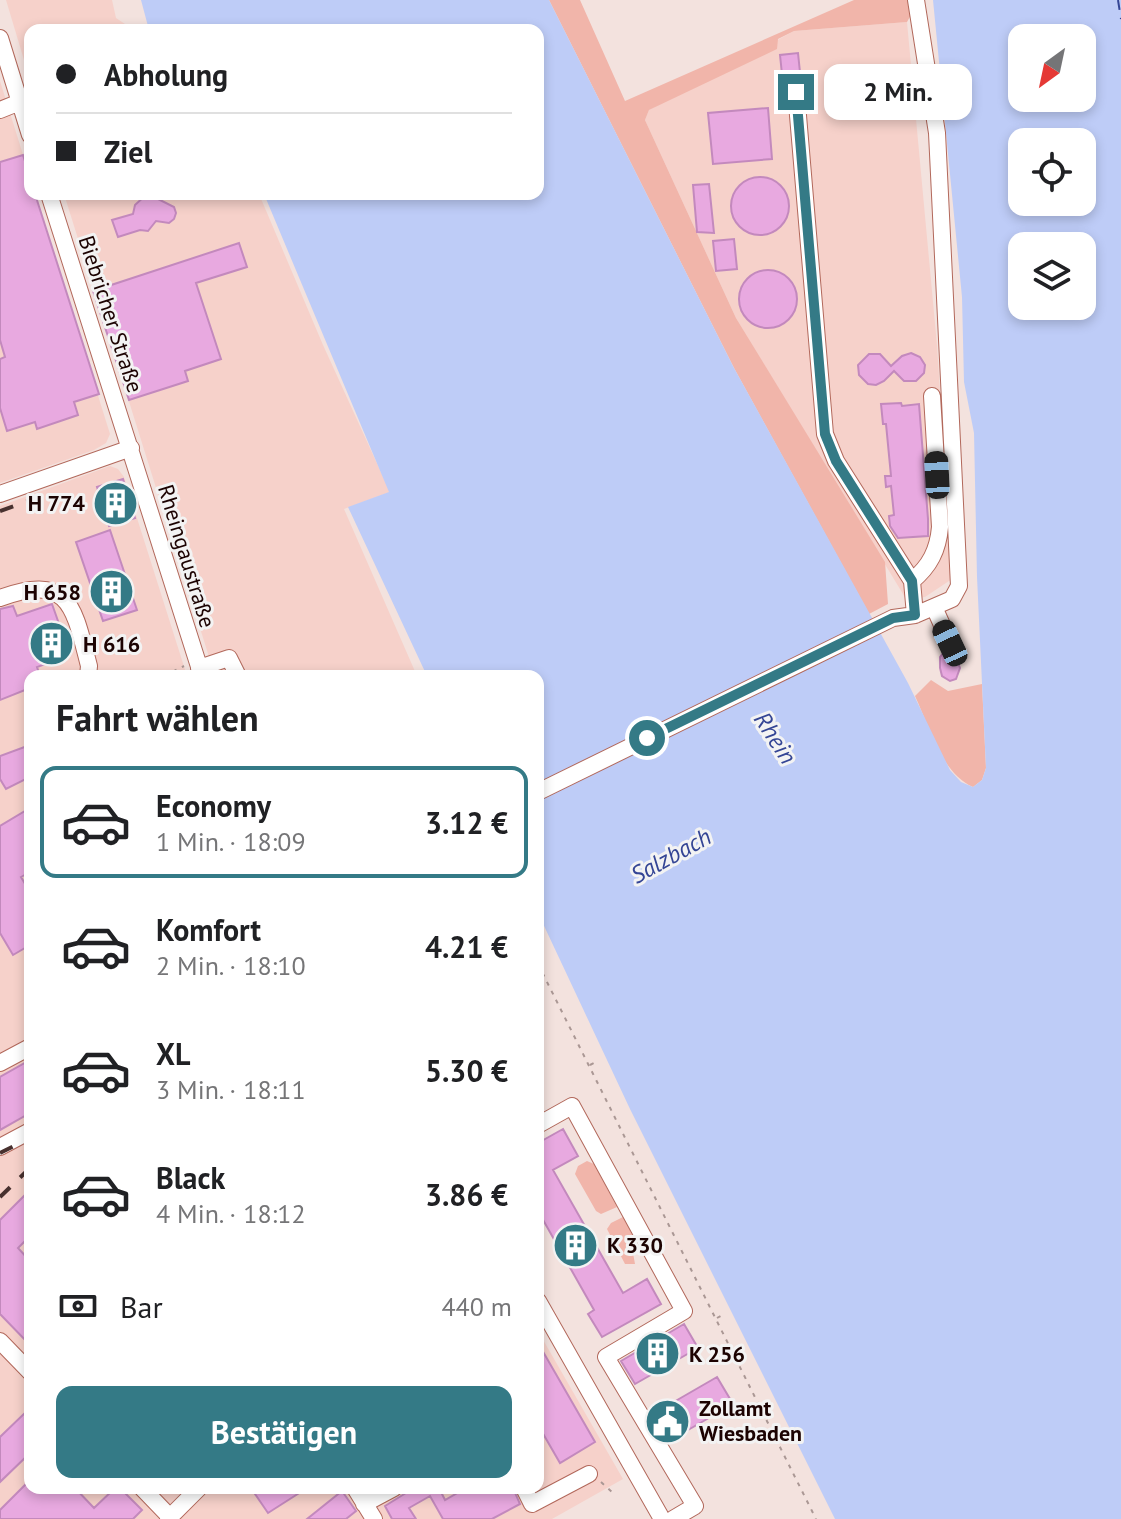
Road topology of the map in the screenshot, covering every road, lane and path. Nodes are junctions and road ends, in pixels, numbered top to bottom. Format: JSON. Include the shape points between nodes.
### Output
{"nodes":[{"id":1,"x":916,"y":0,"type":"edge"},
{"id":2,"x":0,"y":38,"type":"edge"},
{"id":3,"x":796,"y":92,"type":"dead end"},
{"id":4,"x":20,"y":102,"type":"junction"},
{"id":5,"x":0,"y":110,"type":"edge"},
{"id":6,"x":24,"y":115,"type":"edge"},
{"id":7,"x":51,"y":200,"type":"edge"},
{"id":8,"x":932,"y":396,"type":"dead end"},
{"id":9,"x":131,"y":448,"type":"junction"},
{"id":10,"x":0,"y":494,"type":"edge"},
{"id":11,"x":912,"y":581,"type":"junction"},
{"id":12,"x":0,"y":598,"type":"edge"},
{"id":13,"x":934,"y":607,"type":"junction"},
{"id":14,"x":915,"y":615,"type":"junction"},
{"id":15,"x":950,"y":643,"type":"dead end"},
{"id":16,"x":89,"y":670,"type":"edge"},
{"id":17,"x":194,"y":670,"type":"edge"},
{"id":18,"x":235,"y":670,"type":"edge"},
{"id":19,"x":544,"y":789,"type":"edge"},
{"id":20,"x":544,"y":976,"type":"edge"},
{"id":21,"x":24,"y":1050,"type":"edge"},
{"id":22,"x":598,"y":1061,"type":"dead end"},
{"id":23,"x":0,"y":1063,"type":"edge"},
{"id":24,"x":589,"y":1066,"type":"junction"},
{"id":25,"x":544,"y":1122,"type":"edge"},
{"id":26,"x":24,"y":1134,"type":"edge"},
{"id":27,"x":0,"y":1147,"type":"edge"},
{"id":28,"x":544,"y":1312,"type":"edge"},
{"id":29,"x":724,"y":1314,"type":"dead end"},
{"id":30,"x":716,"y":1318,"type":"junction"},
{"id":31,"x":0,"y":1341,"type":"edge"},
{"id":32,"x":745,"y":1355,"type":"dead end"},
{"id":33,"x":737,"y":1360,"type":"junction"},
{"id":34,"x":24,"y":1366,"type":"edge"},
{"id":35,"x":589,"y":1474,"type":"dead end"},
{"id":36,"x":608,"y":1487,"type":"dead end"},
{"id":37,"x":612,"y":1492,"type":"dead end"},
{"id":38,"x":147,"y":1494,"type":"edge"},
{"id":39,"x":193,"y":1494,"type":"edge"},
{"id":40,"x":358,"y":1494,"type":"edge"},
{"id":41,"x":388,"y":1494,"type":"edge"},
{"id":42,"x":527,"y":1494,"type":"edge"},
{"id":43,"x":367,"y":1514,"type":"edge"},
{"id":44,"x":169,"y":1518,"type":"edge"},
{"id":45,"x":662,"y":1519,"type":"edge"},
{"id":46,"x":673,"y":1519,"type":"edge"},
{"id":47,"x":816,"y":1519,"type":"edge"}],
"edges":[{"from":1,"to":13,"type":"street","via":[[937,133],[959,586],[952,599]]},
{"from":2,"to":4,"type":"street"},
{"from":3,"to":11,"type":"street","via":[[825,434],[836,461]]},
{"from":4,"to":5,"type":"street"},
{"from":4,"to":6,"type":"street"},
{"from":7,"to":9,"type":"street","name":"Biebricher Straße"},
{"from":8,"to":11,"type":"street","via":[[939,536],[931,560]]},
{"from":9,"to":10,"type":"street"},
{"from":9,"to":17,"type":"street","name":"Rheingaustraße"},
{"from":11,"to":14,"type":"street"},
{"from":12,"to":16,"type":"street","via":[[37,587],[57,592],[71,606]]},
{"from":13,"to":14,"type":"street"},
{"from":13,"to":15,"type":"street"},
{"from":14,"to":19,"type":"street","via":[[893,618]]},
{"from":17,"to":18,"type":"street","via":[[229,658]]},
{"from":20,"to":24,"type":"path"},
{"from":21,"to":23,"type":"street"},
{"from":22,"to":24,"type":"path"},
{"from":24,"to":30,"type":"path"},
{"from":25,"to":46,"type":"street","via":[[572,1106],[684,1311],[606,1357],[695,1506]]},
{"from":26,"to":27,"type":"street"},
{"from":28,"to":45,"type":"street"},
{"from":29,"to":30,"type":"path"},
{"from":30,"to":33,"type":"path"},
{"from":31,"to":34,"type":"street"},
{"from":32,"to":33,"type":"path"},
{"from":33,"to":47,"type":"path"},
{"from":35,"to":42,"type":"street","via":[[532,1504]]},
{"from":36,"to":37,"type":"path"},
{"from":38,"to":44,"type":"street"},
{"from":39,"to":44,"type":"street"},
{"from":40,"to":43,"type":"street"},
{"from":41,"to":43,"type":"street"}]}
